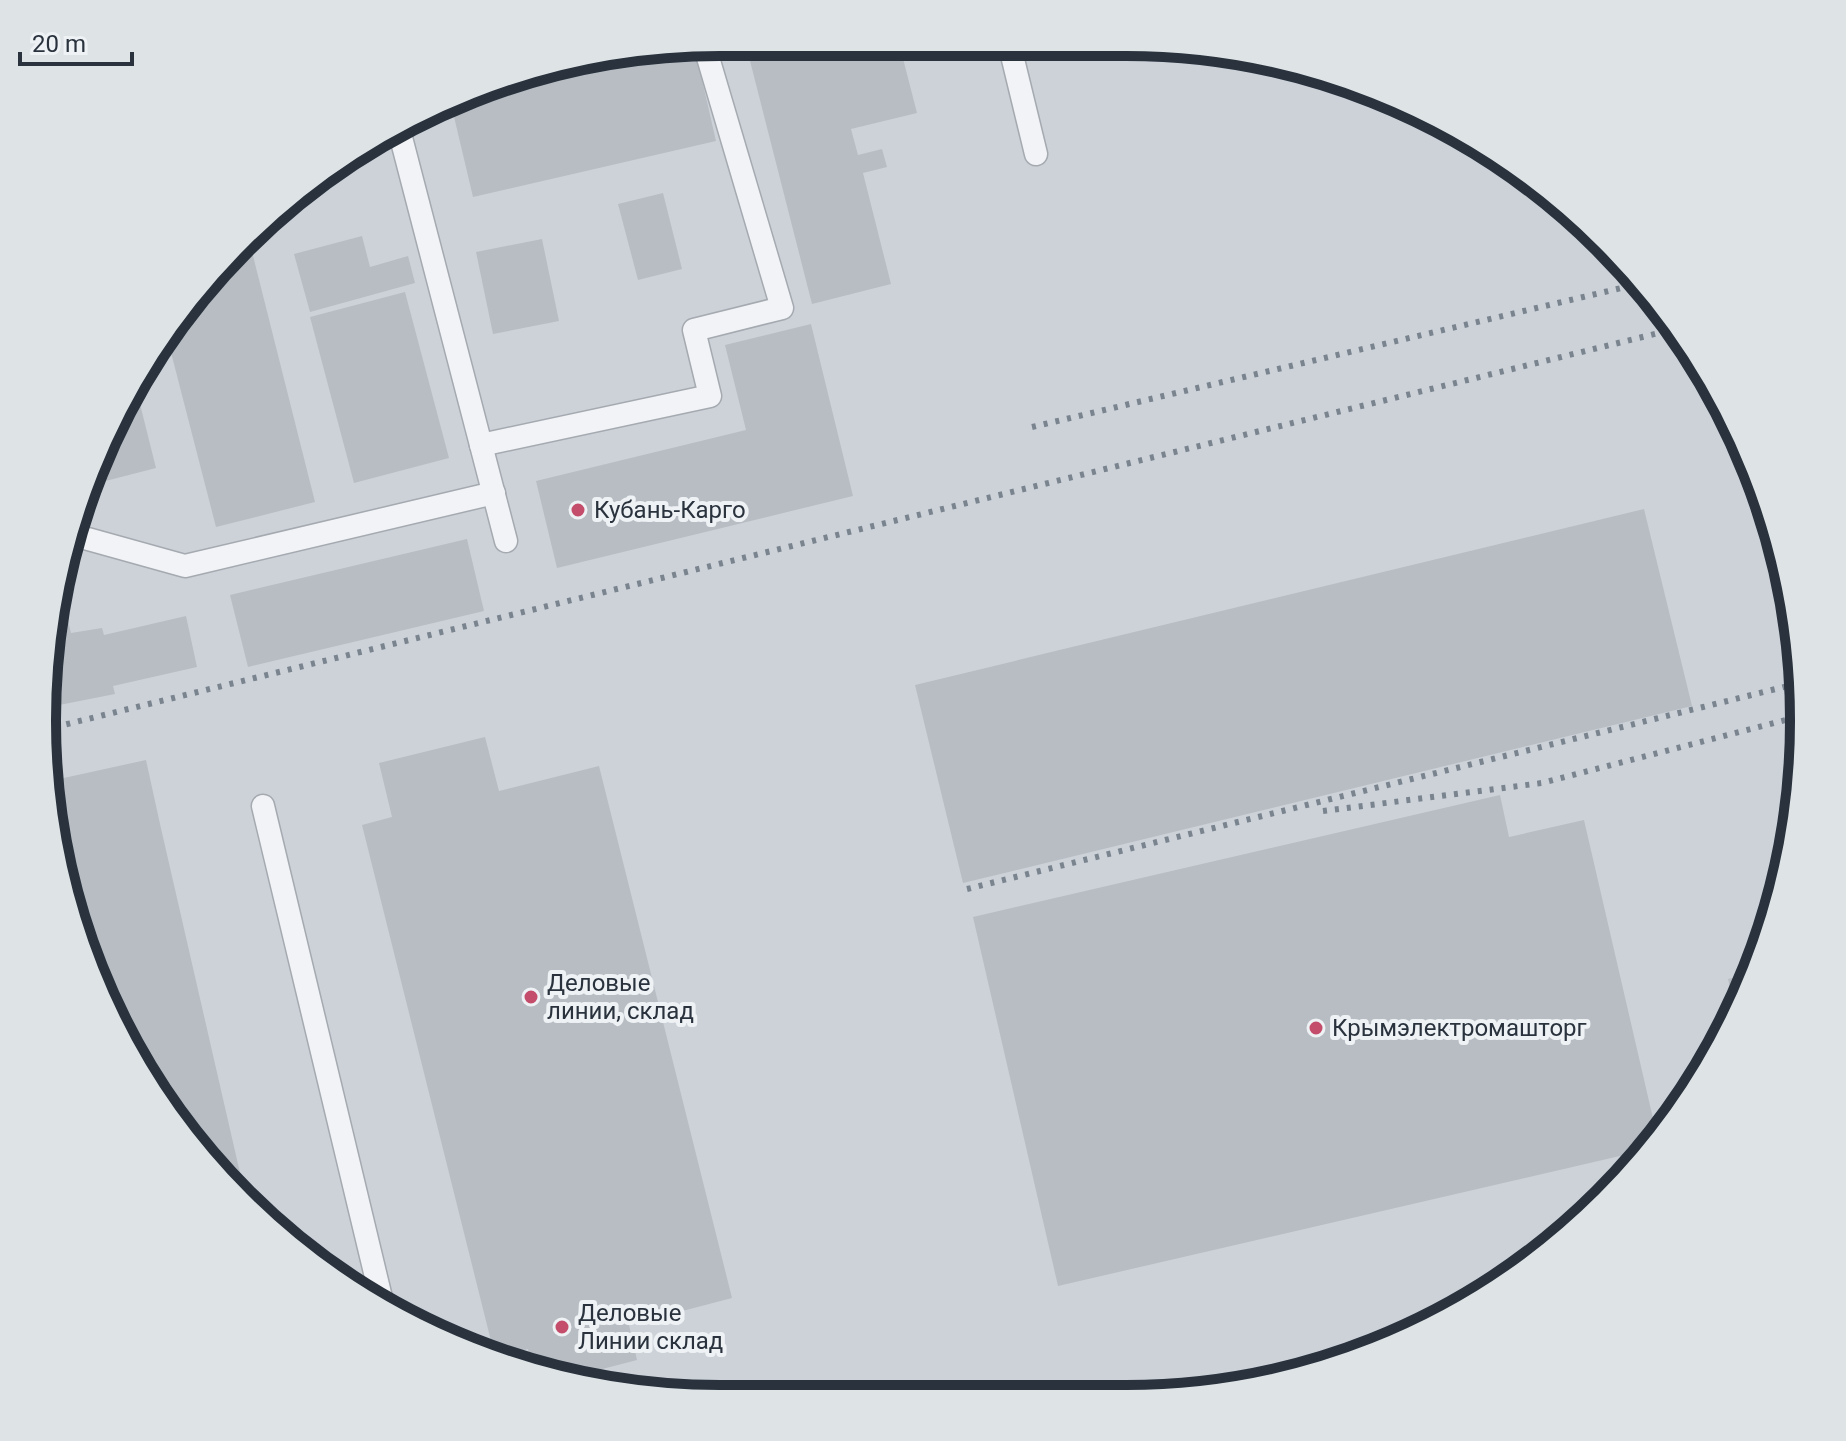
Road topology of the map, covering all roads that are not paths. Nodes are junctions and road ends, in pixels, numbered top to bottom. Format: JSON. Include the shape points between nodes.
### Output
{"nodes":[{"id":1,"x":708,"y":56,"type":"edge"},
{"id":2,"x":1012,"y":56,"type":"edge"},
{"id":3,"x":401,"y":138,"type":"edge"},
{"id":4,"x":1036,"y":154,"type":"dead end"},
{"id":5,"x":481,"y":445,"type":"junction"},
{"id":6,"x":494,"y":493,"type":"junction"},
{"id":7,"x":82,"y":537,"type":"edge"},
{"id":8,"x":506,"y":541,"type":"dead end"},
{"id":9,"x":263,"y":806,"type":"dead end"},
{"id":10,"x":379,"y":1291,"type":"edge"}],
"edges":[{"from":1,"to":5,"type":"lane","via":[[782,308],[694,330],[710,396]]},
{"from":2,"to":4,"type":"lane"},
{"from":3,"to":5,"type":"lane"},
{"from":5,"to":6,"type":"lane"},
{"from":6,"to":7,"type":"lane","via":[[185,566]]},
{"from":6,"to":8,"type":"lane"},
{"from":9,"to":10,"type":"lane"}]}
